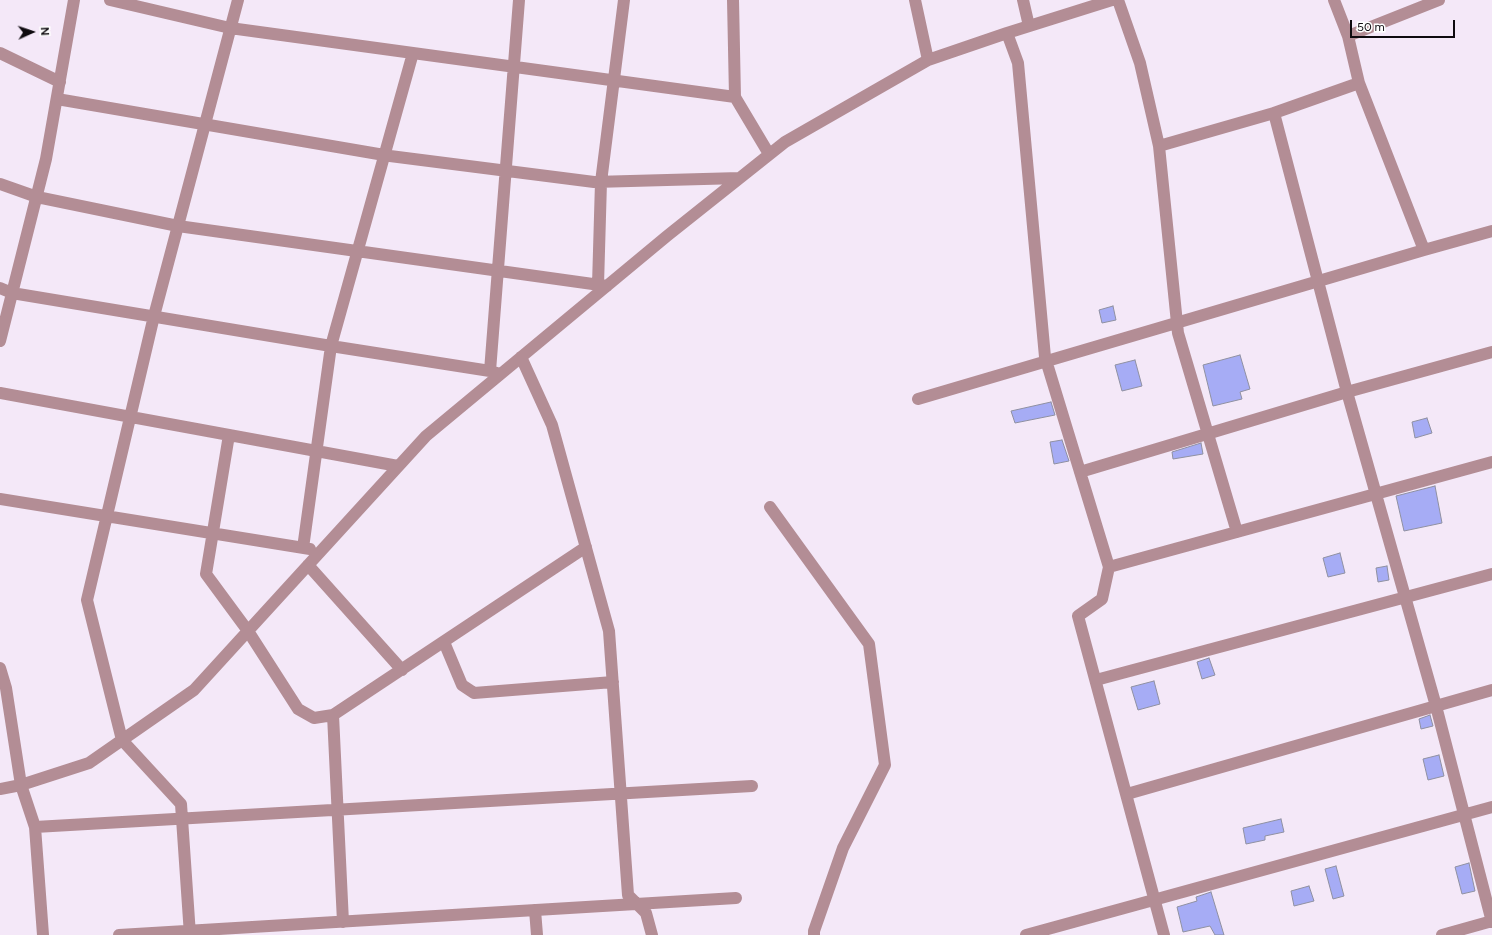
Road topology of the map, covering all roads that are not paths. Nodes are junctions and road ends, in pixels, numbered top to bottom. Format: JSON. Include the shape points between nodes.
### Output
{"nodes":[{"id":1,"x":74,"y":0,"type":"edge"},
{"id":2,"x":110,"y":0,"type":"edge"},
{"id":3,"x":238,"y":0,"type":"edge"},
{"id":4,"x":519,"y":0,"type":"edge"},
{"id":5,"x":624,"y":0,"type":"edge"},
{"id":6,"x":733,"y":0,"type":"edge"},
{"id":7,"x":915,"y":0,"type":"edge"},
{"id":8,"x":1023,"y":0,"type":"edge"},
{"id":9,"x":1112,"y":0,"type":"edge"},
{"id":10,"x":1118,"y":0,"type":"edge"},
{"id":11,"x":1334,"y":0,"type":"edge"},
{"id":12,"x":1439,"y":0,"type":"edge"},
{"id":13,"x":1030,"y":26,"type":"junction"},
{"id":14,"x":230,"y":28,"type":"junction"},
{"id":15,"x":1007,"y":33,"type":"junction"},
{"id":16,"x":1348,"y":36,"type":"junction"},
{"id":17,"x":0,"y":53,"type":"edge"},
{"id":18,"x":413,"y":53,"type":"junction"},
{"id":19,"x":928,"y":60,"type":"junction"},
{"id":20,"x":513,"y":67,"type":"junction"},
{"id":21,"x":613,"y":81,"type":"junction"},
{"id":22,"x":60,"y":82,"type":"junction"},
{"id":23,"x":1359,"y":83,"type":"junction"},
{"id":24,"x":735,"y":97,"type":"junction"},
{"id":25,"x":56,"y":99,"type":"junction"},
{"id":26,"x":1274,"y":113,"type":"junction"},
{"id":27,"x":205,"y":124,"type":"junction"},
{"id":28,"x":1159,"y":146,"type":"junction"},
{"id":29,"x":769,"y":154,"type":"junction"},
{"id":30,"x":384,"y":155,"type":"junction"},
{"id":31,"x":505,"y":171,"type":"junction"},
{"id":32,"x":740,"y":178,"type":"junction"},
{"id":33,"x":600,"y":182,"type":"junction"},
{"id":34,"x":0,"y":184,"type":"edge"},
{"id":35,"x":37,"y":197,"type":"junction"},
{"id":36,"x":178,"y":226,"type":"junction"},
{"id":37,"x":1492,"y":232,"type":"edge"},
{"id":38,"x":1424,"y":250,"type":"junction"},
{"id":39,"x":358,"y":251,"type":"junction"},
{"id":40,"x":498,"y":271,"type":"junction"},
{"id":41,"x":1318,"y":281,"type":"junction"},
{"id":42,"x":603,"y":285,"type":"junction"},
{"id":43,"x":0,"y":288,"type":"edge"},
{"id":44,"x":12,"y":293,"type":"junction"},
{"id":45,"x":154,"y":316,"type":"junction"},
{"id":46,"x":1177,"y":323,"type":"junction"},
{"id":47,"x":0,"y":341,"type":"edge"},
{"id":48,"x":331,"y":346,"type":"junction"},
{"id":49,"x":1492,"y":352,"type":"edge"},
{"id":50,"x":521,"y":357,"type":"junction"},
{"id":51,"x":1046,"y":362,"type":"junction"},
{"id":52,"x":495,"y":373,"type":"junction"},
{"id":53,"x":1347,"y":392,"type":"junction"},
{"id":54,"x":0,"y":393,"type":"edge"},
{"id":55,"x":918,"y":400,"type":"dead end"},
{"id":56,"x":130,"y":417,"type":"junction"},
{"id":57,"x":1208,"y":434,"type":"junction"},
{"id":58,"x":229,"y":435,"type":"junction"},
{"id":59,"x":316,"y":451,"type":"junction"},
{"id":60,"x":1492,"y":462,"type":"edge"},
{"id":61,"x":398,"y":466,"type":"junction"},
{"id":62,"x":1080,"y":472,"type":"junction"},
{"id":63,"x":1376,"y":494,"type":"junction"},
{"id":64,"x":0,"y":499,"type":"edge"},
{"id":65,"x":770,"y":507,"type":"dead end"},
{"id":66,"x":107,"y":516,"type":"junction"},
{"id":67,"x":1237,"y":532,"type":"junction"},
{"id":68,"x":213,"y":533,"type":"junction"},
{"id":69,"x":586,"y":547,"type":"junction"},
{"id":70,"x":303,"y":548,"type":"junction"},
{"id":71,"x":321,"y":551,"type":"junction"},
{"id":72,"x":308,"y":565,"type":"junction"},
{"id":73,"x":1109,"y":567,"type":"junction"},
{"id":74,"x":1492,"y":574,"type":"edge"},
{"id":75,"x":1405,"y":598,"type":"junction"},
{"id":76,"x":248,"y":631,"type":"junction"},
{"id":77,"x":444,"y":642,"type":"junction"},
{"id":78,"x":0,"y":668,"type":"edge"},
{"id":79,"x":402,"y":670,"type":"junction"},
{"id":80,"x":1096,"y":680,"type":"junction"},
{"id":81,"x":613,"y":682,"type":"junction"},
{"id":82,"x":3,"y":688,"type":"edge"},
{"id":83,"x":1492,"y":690,"type":"edge"},
{"id":84,"x":1436,"y":706,"type":"junction"},
{"id":85,"x":334,"y":715,"type":"junction"},
{"id":86,"x":122,"y":740,"type":"junction"},
{"id":87,"x":21,"y":784,"type":"junction"},
{"id":88,"x":752,"y":786,"type":"dead end"},
{"id":89,"x":0,"y":790,"type":"edge"},
{"id":90,"x":621,"y":794,"type":"junction"},
{"id":91,"x":1127,"y":794,"type":"junction"},
{"id":92,"x":1492,"y":807,"type":"edge"},
{"id":93,"x":338,"y":810,"type":"junction"},
{"id":94,"x":1463,"y":814,"type":"junction"},
{"id":95,"x":182,"y":819,"type":"junction"},
{"id":96,"x":35,"y":827,"type":"junction"},
{"id":97,"x":736,"y":898,"type":"dead end"},
{"id":98,"x":1155,"y":900,"type":"junction"},
{"id":99,"x":637,"y":904,"type":"junction"},
{"id":100,"x":535,"y":910,"type":"junction"},
{"id":101,"x":1492,"y":921,"type":"edge"},
{"id":102,"x":343,"y":922,"type":"junction"},
{"id":103,"x":303,"y":929,"type":"edge"},
{"id":104,"x":189,"y":933,"type":"edge"},
{"id":105,"x":43,"y":935,"type":"edge"},
{"id":106,"x":119,"y":935,"type":"edge"},
{"id":107,"x":537,"y":935,"type":"edge"},
{"id":108,"x":652,"y":935,"type":"edge"},
{"id":109,"x":814,"y":935,"type":"edge"},
{"id":110,"x":1026,"y":935,"type":"edge"},
{"id":111,"x":1164,"y":935,"type":"edge"},
{"id":112,"x":1442,"y":935,"type":"edge"}],
"edges":[{"from":1,"to":22,"type":"street"},
{"from":2,"to":14,"type":"street"},
{"from":3,"to":14,"type":"street"},
{"from":4,"to":20,"type":"street"},
{"from":5,"to":21,"type":"street"},
{"from":6,"to":24,"type":"street"},
{"from":7,"to":19,"type":"street"},
{"from":8,"to":13,"type":"street"},
{"from":9,"to":13,"type":"street"},
{"from":10,"to":28,"type":"street","via":[[1140,63]]},
{"from":11,"to":16,"type":"street"},
{"from":12,"to":16,"type":"street"},
{"from":13,"to":15,"type":"street"},
{"from":14,"to":18,"type":"street"},
{"from":14,"to":27,"type":"street"},
{"from":15,"to":19,"type":"street"},
{"from":15,"to":51,"type":"street","via":[[1018,63]]},
{"from":16,"to":23,"type":"street"},
{"from":17,"to":22,"type":"street"},
{"from":18,"to":20,"type":"street"},
{"from":18,"to":30,"type":"street"},
{"from":19,"to":29,"type":"street","via":[[785,142]]},
{"from":20,"to":21,"type":"street"},
{"from":20,"to":31,"type":"street"},
{"from":21,"to":24,"type":"street"},
{"from":21,"to":33,"type":"street"},
{"from":22,"to":25,"type":"street"},
{"from":23,"to":26,"type":"street"},
{"from":23,"to":38,"type":"street"},
{"from":24,"to":29,"type":"street"},
{"from":25,"to":27,"type":"street"},
{"from":25,"to":35,"type":"street"},
{"from":26,"to":28,"type":"street"},
{"from":26,"to":41,"type":"street"},
{"from":27,"to":30,"type":"street"},
{"from":27,"to":36,"type":"street"},
{"from":28,"to":46,"type":"street"},
{"from":29,"to":32,"type":"street"},
{"from":30,"to":31,"type":"street"},
{"from":30,"to":39,"type":"street"},
{"from":31,"to":33,"type":"street"},
{"from":31,"to":40,"type":"street"},
{"from":32,"to":33,"type":"street"},
{"from":32,"to":42,"type":"street"},
{"from":33,"to":42,"type":"street"},
{"from":34,"to":35,"type":"street"},
{"from":35,"to":36,"type":"street"},
{"from":35,"to":44,"type":"street"},
{"from":36,"to":39,"type":"street"},
{"from":36,"to":45,"type":"street"},
{"from":37,"to":38,"type":"street"},
{"from":38,"to":41,"type":"street"},
{"from":39,"to":40,"type":"street"},
{"from":39,"to":48,"type":"street"},
{"from":40,"to":42,"type":"street"},
{"from":40,"to":52,"type":"street"},
{"from":41,"to":46,"type":"street"},
{"from":41,"to":53,"type":"street"},
{"from":42,"to":50,"type":"street"},
{"from":43,"to":44,"type":"street"},
{"from":44,"to":45,"type":"street"},
{"from":44,"to":47,"type":"street"},
{"from":45,"to":48,"type":"street"},
{"from":45,"to":56,"type":"street"},
{"from":46,"to":51,"type":"street"},
{"from":46,"to":57,"type":"street"},
{"from":48,"to":52,"type":"street"},
{"from":48,"to":59,"type":"street"},
{"from":49,"to":53,"type":"street"},
{"from":50,"to":52,"type":"street"},
{"from":50,"to":69,"type":"street","via":[[552,425]]},
{"from":51,"to":55,"type":"street"},
{"from":51,"to":62,"type":"street"},
{"from":52,"to":61,"type":"street","via":[[426,436]]},
{"from":53,"to":57,"type":"street"},
{"from":53,"to":63,"type":"street"},
{"from":54,"to":56,"type":"street"},
{"from":56,"to":58,"type":"street"},
{"from":56,"to":66,"type":"street"},
{"from":57,"to":62,"type":"street"},
{"from":57,"to":67,"type":"street"},
{"from":58,"to":59,"type":"street"},
{"from":58,"to":68,"type":"street"},
{"from":59,"to":61,"type":"street"},
{"from":59,"to":70,"type":"street"},
{"from":60,"to":63,"type":"street"},
{"from":61,"to":71,"type":"street"},
{"from":62,"to":73,"type":"street"},
{"from":63,"to":67,"type":"street"},
{"from":63,"to":75,"type":"street"},
{"from":64,"to":66,"type":"street"},
{"from":65,"to":109,"type":"street","via":[[869,644],[885,765],[843,848]]},
{"from":66,"to":68,"type":"street"},
{"from":66,"to":86,"type":"street","via":[[87,600]]},
{"from":67,"to":73,"type":"street"},
{"from":68,"to":70,"type":"street"},
{"from":68,"to":76,"type":"street","via":[[206,574]]},
{"from":69,"to":77,"type":"street"},
{"from":69,"to":81,"type":"street","via":[[609,631]]},
{"from":70,"to":71,"type":"street"},
{"from":71,"to":72,"type":"street"},
{"from":72,"to":76,"type":"street"},
{"from":72,"to":79,"type":"street"},
{"from":73,"to":80,"type":"street","via":[[1102,599],[1078,616]]},
{"from":74,"to":75,"type":"street"},
{"from":75,"to":80,"type":"street"},
{"from":75,"to":84,"type":"street"},
{"from":76,"to":85,"type":"street","via":[[298,709],[314,718]]},
{"from":76,"to":86,"type":"street","via":[[194,690]]},
{"from":77,"to":79,"type":"street"},
{"from":77,"to":81,"type":"street","via":[[462,685],[474,693]]},
{"from":78,"to":82,"type":"street"},
{"from":79,"to":85,"type":"street"},
{"from":80,"to":91,"type":"street"},
{"from":81,"to":90,"type":"street"},
{"from":82,"to":87,"type":"street"},
{"from":83,"to":84,"type":"street"},
{"from":84,"to":91,"type":"street"},
{"from":84,"to":94,"type":"street"},
{"from":85,"to":93,"type":"street"},
{"from":86,"to":87,"type":"street","via":[[89,763]]},
{"from":86,"to":95,"type":"street","via":[[181,804]]},
{"from":87,"to":89,"type":"street"},
{"from":87,"to":96,"type":"street"},
{"from":88,"to":90,"type":"street"},
{"from":90,"to":93,"type":"street"},
{"from":90,"to":99,"type":"street","via":[[628,895]]},
{"from":91,"to":98,"type":"street"},
{"from":92,"to":94,"type":"street"},
{"from":93,"to":95,"type":"street"},
{"from":93,"to":102,"type":"street"},
{"from":94,"to":98,"type":"street"},
{"from":94,"to":101,"type":"street"},
{"from":95,"to":96,"type":"street"},
{"from":95,"to":104,"type":"street"},
{"from":96,"to":105,"type":"street"},
{"from":97,"to":99,"type":"street"},
{"from":98,"to":110,"type":"street"},
{"from":98,"to":111,"type":"street"},
{"from":99,"to":100,"type":"street"},
{"from":99,"to":108,"type":"street","via":[[646,913]]},
{"from":100,"to":102,"type":"street"},
{"from":100,"to":107,"type":"street"},
{"from":101,"to":112,"type":"street"},
{"from":102,"to":103,"type":"street"},
{"from":103,"to":104,"type":"street"},
{"from":104,"to":106,"type":"street"}]}
